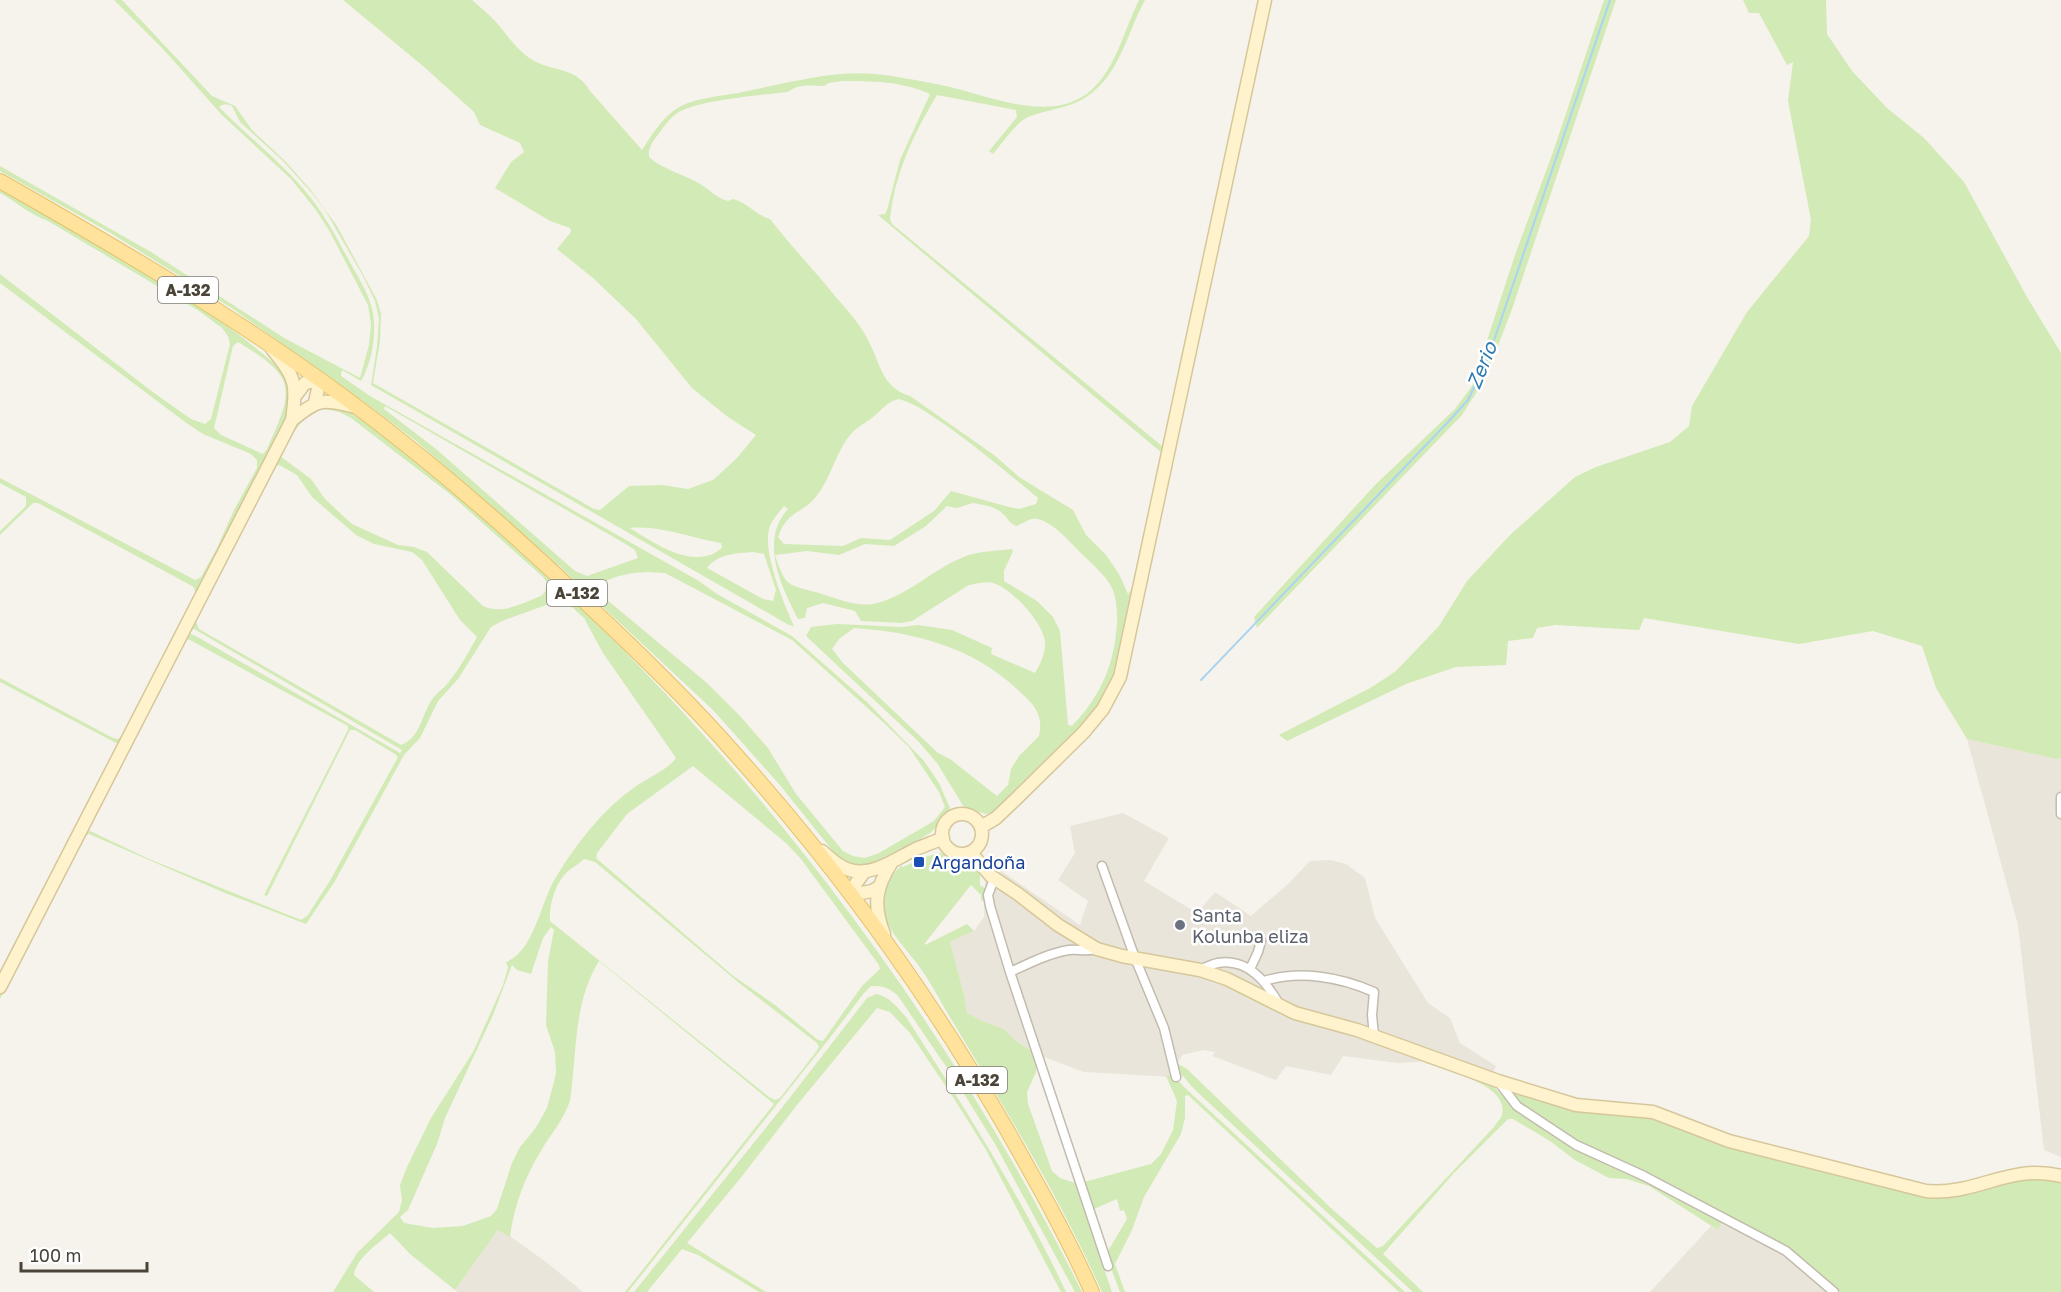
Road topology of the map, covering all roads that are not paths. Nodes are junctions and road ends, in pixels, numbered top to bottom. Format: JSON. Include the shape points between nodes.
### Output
{"nodes":[{"id":1,"x":1265,"y":0,"type":"edge"},
{"id":2,"x":0,"y":181,"type":"edge"},
{"id":3,"x":266,"y":342,"type":"junction"},
{"id":4,"x":320,"y":380,"type":"junction"},
{"id":5,"x":296,"y":396,"type":"junction"},
{"id":6,"x":315,"y":402,"type":"junction"},
{"id":7,"x":357,"y":407,"type":"junction"},
{"id":8,"x":292,"y":420,"type":"junction"},
{"id":9,"x":2061,"y":797,"type":"edge"},
{"id":10,"x":2061,"y":814,"type":"edge"},
{"id":11,"x":981,"y":827,"type":"junction"},
{"id":12,"x":804,"y":835,"type":"junction"},
{"id":13,"x":943,"y":838,"type":"junction"},
{"id":14,"x":971,"y":853,"type":"junction"},
{"id":15,"x":892,"y":862,"type":"junction"},
{"id":16,"x":1102,"y":866,"type":"dead end"},
{"id":17,"x":865,"y":871,"type":"junction"},
{"id":18,"x":994,"y":879,"type":"junction"},
{"id":19,"x":880,"y":886,"type":"junction"},
{"id":20,"x":851,"y":895,"type":"junction"},
{"id":21,"x":1261,"y":941,"type":"dead end"},
{"id":22,"x":887,"y":943,"type":"junction"},
{"id":23,"x":1097,"y":949,"type":"junction"},
{"id":24,"x":1135,"y":958,"type":"junction"},
{"id":25,"x":1250,"y":969,"type":"junction"},
{"id":26,"x":1200,"y":970,"type":"junction"},
{"id":27,"x":1010,"y":972,"type":"junction"},
{"id":28,"x":1264,"y":981,"type":"junction"},
{"id":29,"x":0,"y":987,"type":"edge"},
{"id":30,"x":1280,"y":1006,"type":"junction"},
{"id":31,"x":1374,"y":1036,"type":"junction"},
{"id":32,"x":1176,"y":1077,"type":"dead end"},
{"id":33,"x":1498,"y":1081,"type":"junction"},
{"id":34,"x":2061,"y":1176,"type":"edge"},
{"id":35,"x":1108,"y":1266,"type":"dead end"},
{"id":36,"x":1092,"y":1292,"type":"edge"},
{"id":37,"x":1834,"y":1292,"type":"edge"}],
"edges":[{"from":1,"to":11,"type":"street","via":[[1120,677],[1093,722],[996,818]]},
{"from":2,"to":3,"type":"main road","number":"A-132","via":[[194,294]]},
{"from":3,"to":4,"type":"main road","number":"A-132"},
{"from":3,"to":5,"type":"street","via":[[292,377]]},
{"from":4,"to":5,"type":"street","via":[[305,383]]},
{"from":4,"to":6,"type":"street"},
{"from":4,"to":7,"type":"main road","number":"A-132"},
{"from":5,"to":8,"type":"street"},
{"from":6,"to":7,"type":"street"},
{"from":6,"to":8,"type":"street"},
{"from":7,"to":12,"type":"main road","number":"A-132","via":[[446,477],[586,602],[722,739]]},
{"from":8,"to":29,"type":"street"},
{"from":9,"to":10,"type":"street"},
{"from":11,"to":13,"type":"street","via":[[972,817],[958,815],[947,821]]},
{"from":11,"to":14,"type":"street","via":[[981,842]]},
{"from":12,"to":17,"type":"street","via":[[838,865]]},
{"from":12,"to":20,"type":"main road","number":"A-132"},
{"from":13,"to":14,"type":"street","via":[[947,848],[956,853]]},
{"from":13,"to":15,"type":"street"},
{"from":14,"to":18,"type":"street"},
{"from":15,"to":17,"type":"street"},
{"from":15,"to":19,"type":"street"},
{"from":16,"to":24,"type":"street"},
{"from":17,"to":20,"type":"street"},
{"from":18,"to":23,"type":"street"},
{"from":18,"to":27,"type":"street","via":[[988,895]]},
{"from":19,"to":20,"type":"street"},
{"from":19,"to":22,"type":"street","via":[[877,917]]},
{"from":20,"to":22,"type":"main road","number":"A-132"},
{"from":21,"to":25,"type":"street"},
{"from":22,"to":36,"type":"main road","number":"A-132","via":[[989,1099],[1053,1212]]},
{"from":23,"to":24,"type":"street"},
{"from":23,"to":27,"type":"street","via":[[1053,954]]},
{"from":24,"to":26,"type":"street"},
{"from":24,"to":32,"type":"street","via":[[1164,1028]]},
{"from":25,"to":26,"type":"street","via":[[1218,963]]},
{"from":25,"to":28,"type":"street"},
{"from":26,"to":30,"type":"street"},
{"from":27,"to":35,"type":"street"},
{"from":28,"to":30,"type":"street"},
{"from":28,"to":31,"type":"street","via":[[1308,975],[1341,980],[1374,992]]},
{"from":30,"to":31,"type":"street"},
{"from":31,"to":33,"type":"street"},
{"from":33,"to":34,"type":"street","via":[[1576,1105],[1653,1112],[1729,1141],[1926,1191],[1959,1191],[2025,1172]]},
{"from":33,"to":37,"type":"street","via":[[1516,1106],[1576,1145],[1786,1251]]}]}
